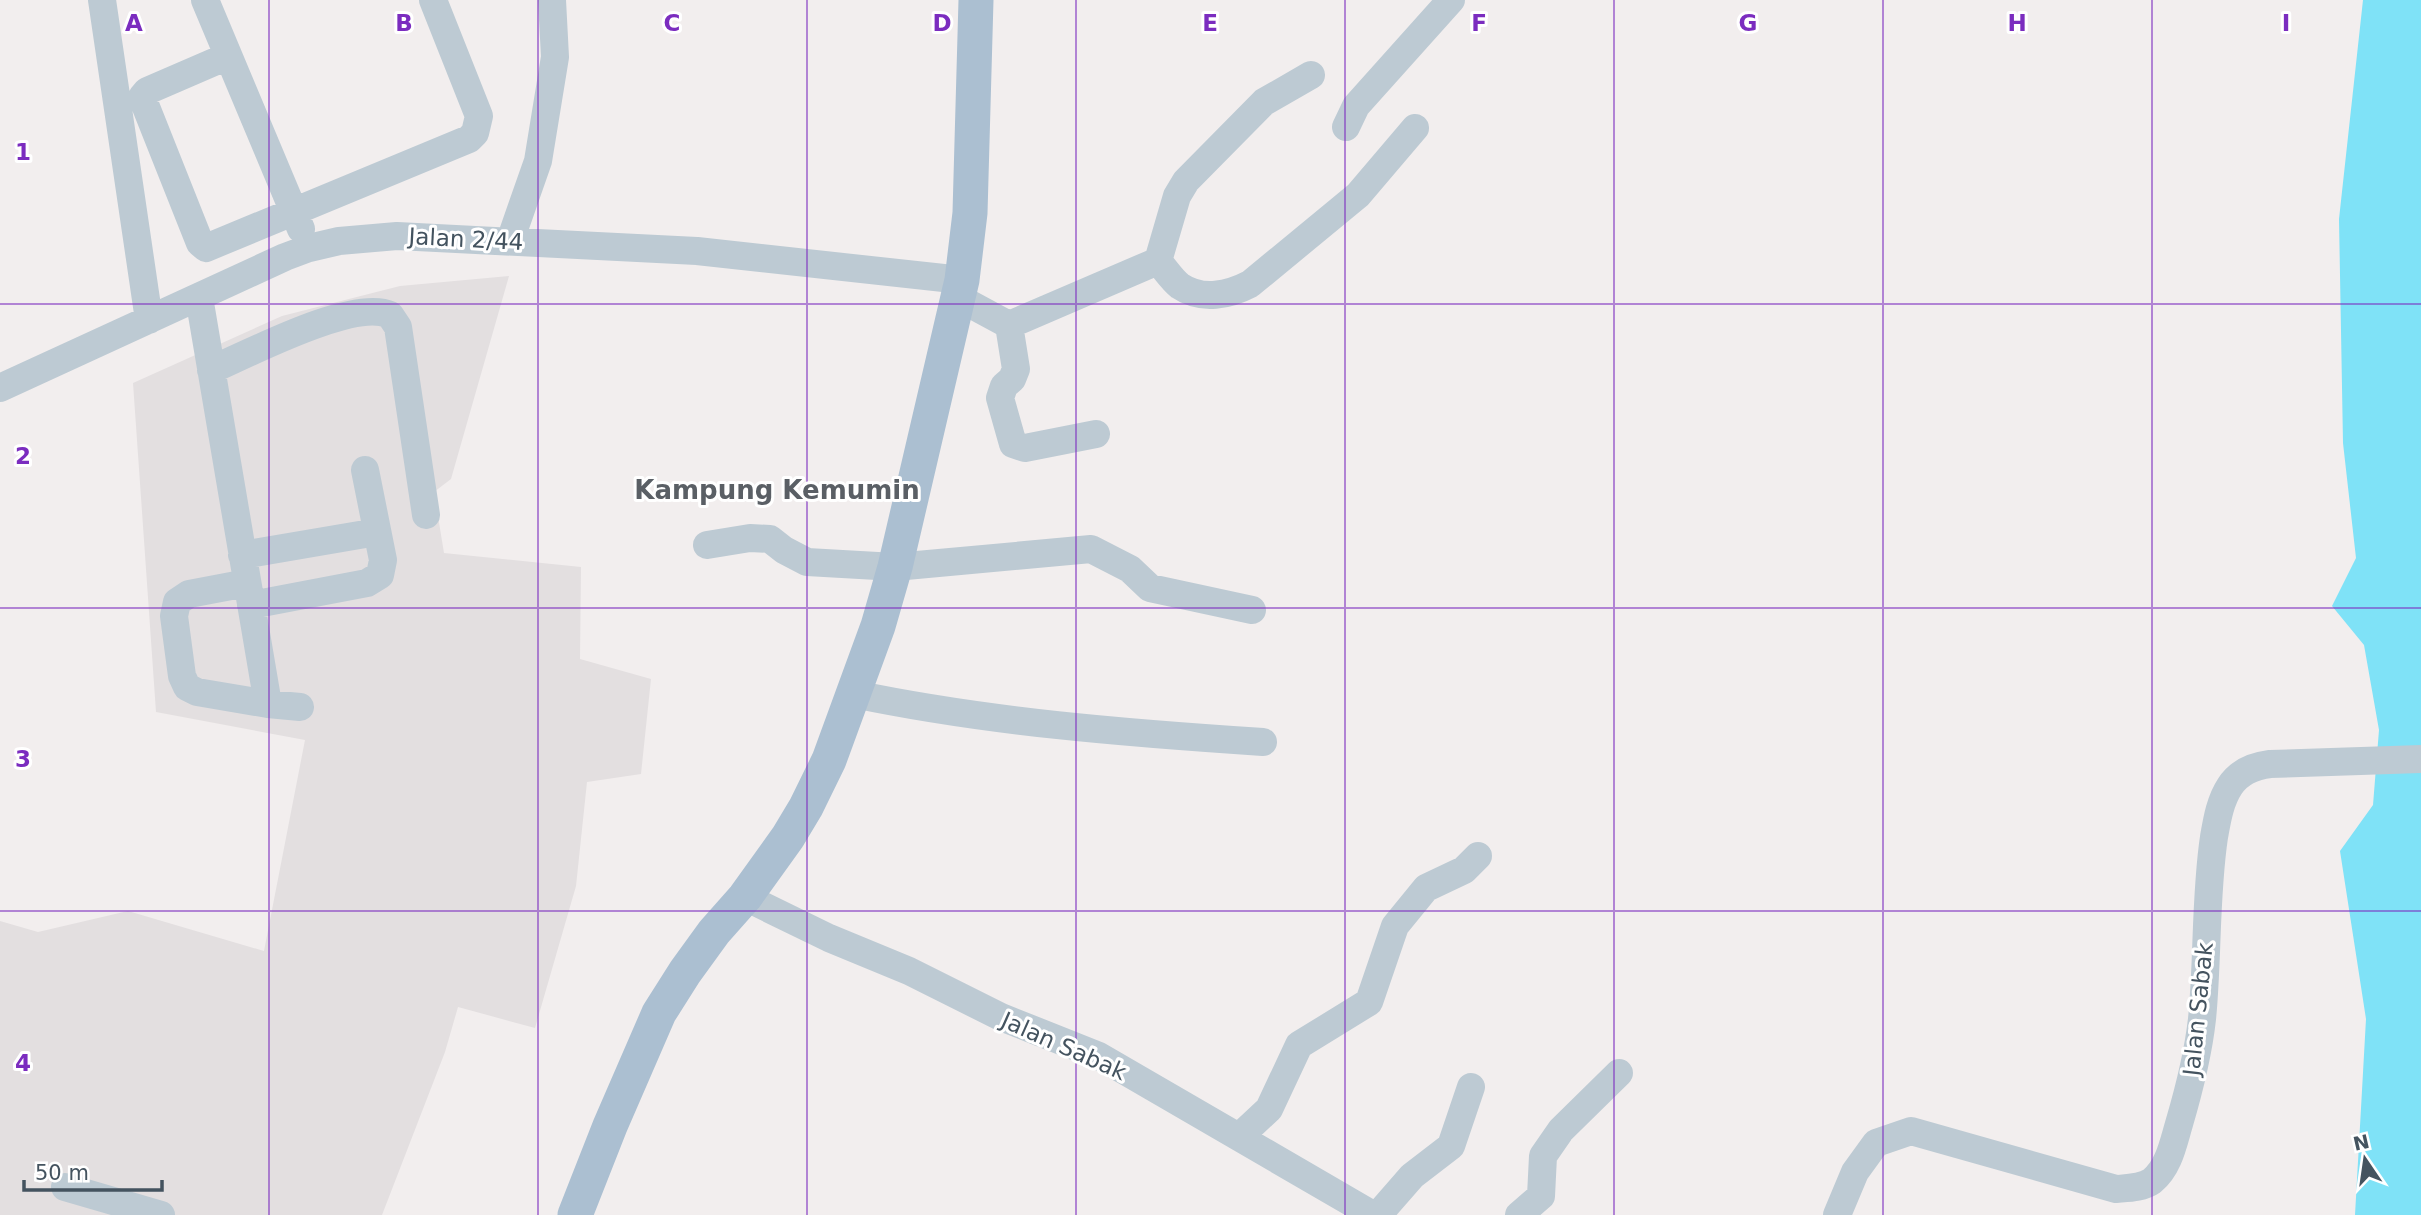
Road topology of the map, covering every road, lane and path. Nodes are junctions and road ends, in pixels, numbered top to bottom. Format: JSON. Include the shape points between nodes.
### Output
{"nodes":[{"id":1,"x":102,"y":0,"type":"edge"},
{"id":2,"x":205,"y":0,"type":"edge"},
{"id":3,"x":433,"y":0,"type":"edge"},
{"id":4,"x":552,"y":0,"type":"edge"},
{"id":5,"x":976,"y":0,"type":"edge"},
{"id":6,"x":1451,"y":0,"type":"edge"},
{"id":7,"x":228,"y":56,"type":"junction"},
{"id":8,"x":1311,"y":75,"type":"dead end"},
{"id":9,"x":1346,"y":127,"type":"dead end"},
{"id":10,"x":1415,"y":128,"type":"dead end"},
{"id":11,"x":293,"y":211,"type":"junction"},
{"id":12,"x":510,"y":241,"type":"junction"},
{"id":13,"x":309,"y":248,"type":"junction"},
{"id":14,"x":1158,"y":261,"type":"junction"},
{"id":15,"x":961,"y":289,"type":"junction"},
{"id":16,"x":199,"y":297,"type":"junction"},
{"id":17,"x":149,"y":320,"type":"junction"},
{"id":18,"x":1009,"y":325,"type":"junction"},
{"id":19,"x":211,"y":370,"type":"junction"},
{"id":20,"x":0,"y":388,"type":"edge"},
{"id":21,"x":1096,"y":434,"type":"dead end"},
{"id":22,"x":365,"y":470,"type":"dead end"},
{"id":23,"x":426,"y":515,"type":"dead end"},
{"id":24,"x":377,"y":532,"type":"junction"},
{"id":25,"x":706,"y":545,"type":"dead end"},
{"id":26,"x":242,"y":555,"type":"junction"},
{"id":27,"x":895,"y":567,"type":"junction"},
{"id":28,"x":249,"y":594,"type":"junction"},
{"id":29,"x":1252,"y":610,"type":"dead end"},
{"id":30,"x":854,"y":694,"type":"junction"},
{"id":31,"x":268,"y":704,"type":"junction"},
{"id":32,"x":300,"y":708,"type":"dead end"},
{"id":33,"x":1263,"y":742,"type":"dead end"},
{"id":34,"x":2421,"y":760,"type":"edge"},
{"id":35,"x":1478,"y":856,"type":"dead end"},
{"id":36,"x":745,"y":897,"type":"junction"},
{"id":37,"x":1619,"y":1073,"type":"dead end"},
{"id":38,"x":1471,"y":1087,"type":"dead end"},
{"id":39,"x":1239,"y":1137,"type":"junction"},
{"id":40,"x":65,"y":1187,"type":"dead end"},
{"id":41,"x":161,"y":1215,"type":"edge"},
{"id":42,"x":575,"y":1215,"type":"edge"},
{"id":43,"x":1376,"y":1215,"type":"edge"},
{"id":44,"x":1519,"y":1215,"type":"edge"},
{"id":45,"x":1837,"y":1215,"type":"edge"}],
"edges":[{"from":1,"to":17,"type":"street"},
{"from":2,"to":7,"type":"street"},
{"from":3,"to":11,"type":"street","via":[[477,108],[475,133],[462,144]]},
{"from":4,"to":12,"type":"street","via":[[556,48],[538,161]]},
{"from":5,"to":15,"type":"main road","via":[[970,213]]},
{"from":6,"to":9,"type":"street","via":[[1356,106]]},
{"from":7,"to":11,"type":"street"},
{"from":7,"to":11,"type":"street","via":[[142,97],[200,243],[211,248]]},
{"from":8,"to":14,"type":"street","via":[[1264,102],[1186,181],[1177,196]]},
{"from":10,"to":14,"type":"street","via":[[1358,195],[1234,293],[1192,292],[1179,285]]},
{"from":11,"to":13,"type":"street"},
{"from":12,"to":13,"type":"street","name":"Jalan 2/44","via":[[397,236]]},
{"from":12,"to":15,"type":"street","name":"Jalan 2/44","via":[[697,251]]},
{"from":13,"to":16,"type":"street","name":"Jalan 2/44"},
{"from":14,"to":18,"type":"street"},
{"from":15,"to":18,"type":"street"},
{"from":15,"to":27,"type":"main road"},
{"from":16,"to":17,"type":"street","name":"Jalan 2/44"},
{"from":16,"to":19,"type":"street"},
{"from":17,"to":20,"type":"street","name":"Jalan 2/44"},
{"from":18,"to":21,"type":"street","via":[[1016,369],[1000,398],[1013,444],[1026,448]]},
{"from":19,"to":23,"type":"street","via":[[334,317],[376,311],[390,315],[398,327]]},
{"from":19,"to":26,"type":"street"},
{"from":22,"to":24,"type":"street"},
{"from":24,"to":26,"type":"street"},
{"from":24,"to":28,"type":"street","via":[[383,568],[374,580]]},
{"from":25,"to":27,"type":"street","via":[[750,537],[770,539],[807,562]]},
{"from":26,"to":28,"type":"street"},
{"from":27,"to":29,"type":"street","via":[[1091,549],[1130,569],[1150,588]]},
{"from":27,"to":30,"type":"main road"},
{"from":28,"to":31,"type":"street"},
{"from":28,"to":31,"type":"street","via":[[189,594],[177,602],[174,616],[182,676],[187,687],[197,692]]},
{"from":30,"to":33,"type":"street","via":[[1030,721]]},
{"from":30,"to":36,"type":"main road","via":[[806,807]]},
{"from":31,"to":32,"type":"street"},
{"from":34,"to":45,"type":"street","name":"Jalan Sabak","via":[[2256,766],[2239,776],[2223,799],[2210,866],[2202,1019],[2190,1088],[2164,1170],[2150,1182],[2116,1189],[1911,1131],[1876,1143],[1854,1172]]},
{"from":35,"to":39,"type":"street","via":[[1464,870],[1426,888],[1397,923],[1369,1002],[1299,1045],[1269,1109]]},
{"from":36,"to":39,"type":"street","name":"Jalan Sabak","via":[[1000,1017],[1099,1056]]},
{"from":36,"to":42,"type":"main road","via":[[707,942],[659,1013]]},
{"from":37,"to":44,"type":"street","via":[[1560,1130],[1543,1156],[1541,1196]]},
{"from":38,"to":43,"type":"street","via":[[1451,1146],[1412,1176]]},
{"from":39,"to":43,"type":"street","name":"Jalan Sabak"},
{"from":40,"to":41,"type":"street"}]}
